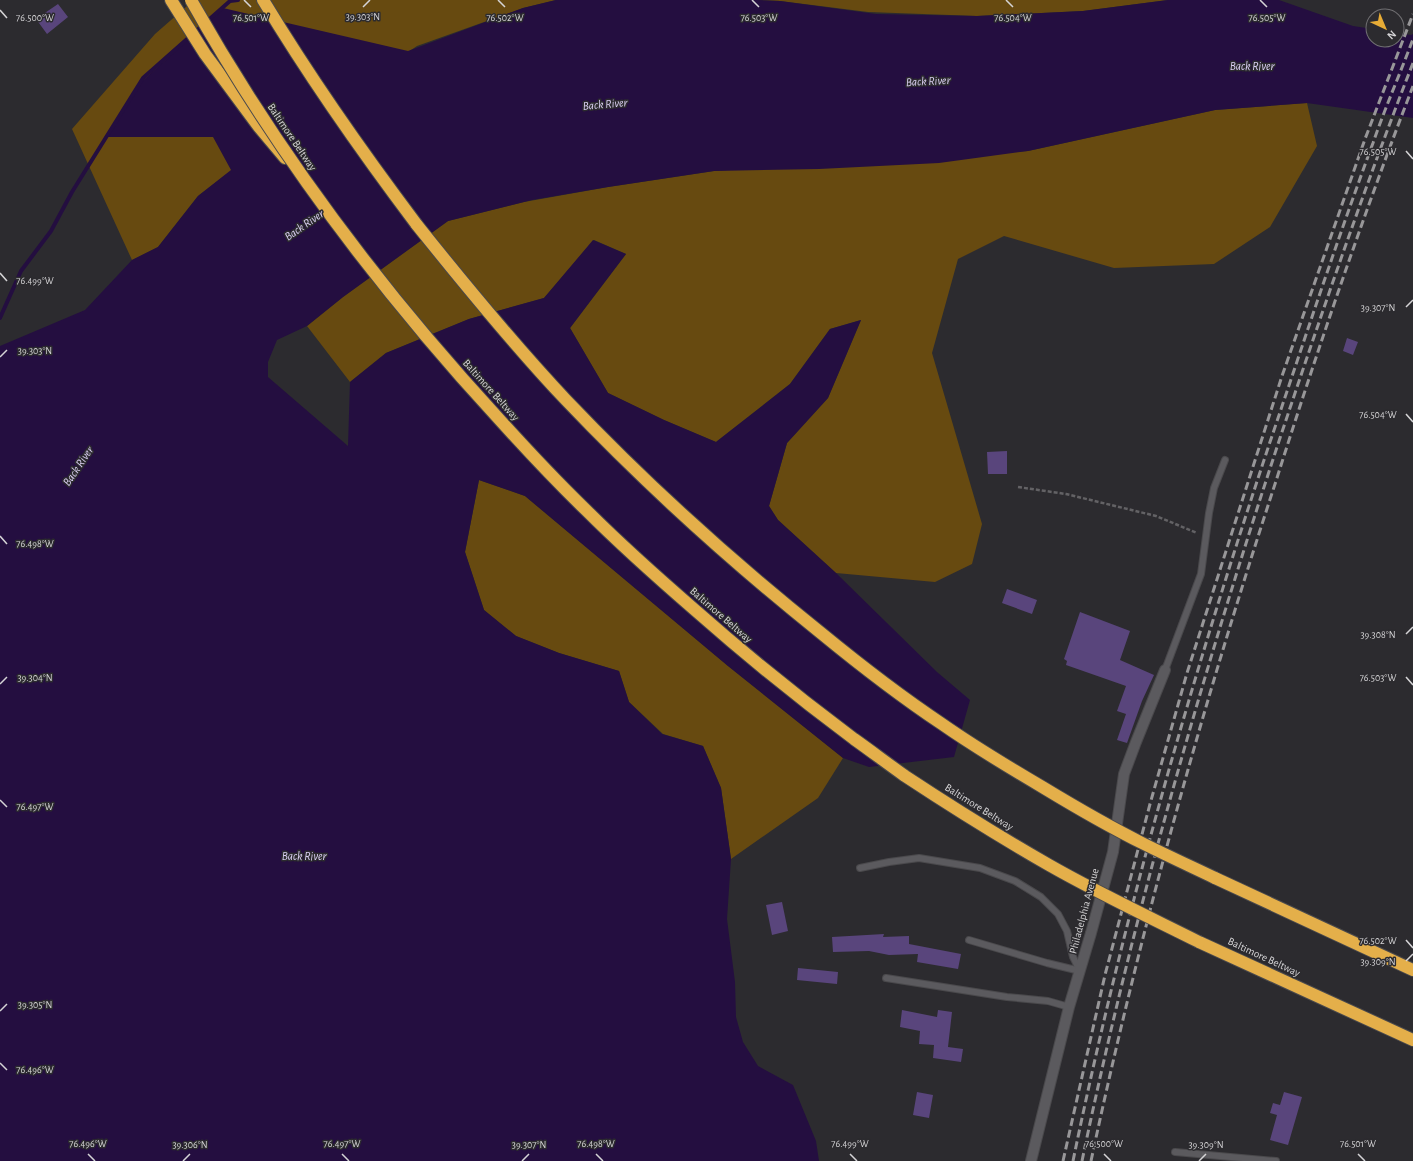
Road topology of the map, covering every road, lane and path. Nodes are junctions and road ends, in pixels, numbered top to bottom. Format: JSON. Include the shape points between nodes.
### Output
{"nodes":[{"id":1,"x":171,"y":0,"type":"edge"},
{"id":2,"x":191,"y":0,"type":"edge"},
{"id":3,"x":263,"y":0,"type":"edge"},
{"id":4,"x":316,"y":195,"type":"junction"},
{"id":5,"x":1225,"y":460,"type":"dead end"},
{"id":6,"x":1018,"y":487,"type":"dead end"},
{"id":7,"x":1205,"y":536,"type":"junction"},
{"id":8,"x":1165,"y":670,"type":"joint"},
{"id":9,"x":860,"y":868,"type":"dead end"},
{"id":10,"x":970,"y":940,"type":"dead end"},
{"id":11,"x":1413,"y":970,"type":"edge"},
{"id":12,"x":1080,"y":971,"type":"junction"},
{"id":13,"x":886,"y":978,"type":"dead end"},
{"id":14,"x":1069,"y":1007,"type":"junction"},
{"id":15,"x":1413,"y":1040,"type":"edge"},
{"id":16,"x":1175,"y":1152,"type":"dead end"},
{"id":17,"x":1031,"y":1161,"type":"edge"},
{"id":18,"x":1276,"y":1161,"type":"edge"}],
"edges":[{"from":1,"to":4,"type":"highway","bridge":true,"via":[[205,54],[250,115]]},
{"from":2,"to":4,"type":"highway","name":"Baltimore Beltway","bridge":true,"via":[[217,46]]},
{"from":3,"to":11,"type":"highway","bridge":true,"via":[[318,88],[370,163],[463,283],[566,400],[701,531],[779,600],[942,724],[1083,812],[1143,844]]},
{"from":4,"to":15,"type":"highway","name":"Baltimore Beltway","bridge":true,"via":[[414,323],[519,441],[585,510],[735,646],[821,715],[903,774],[1048,864],[1199,942]]},
{"from":5,"to":7,"type":"lane","via":[[1214,488]]},
{"from":6,"to":7,"type":"path","via":[[1066,494],[1156,516]]},
{"from":7,"to":8,"type":"lane","via":[[1200,574]]},
{"from":8,"to":12,"type":"street","name":"Philadelphia Avenue","via":[[1124,774],[1113,852]]},
{"from":9,"to":12,"type":"lane","via":[[919,858],[980,868],[1015,880],[1041,897],[1058,914],[1067,931],[1073,957]]},
{"from":10,"to":12,"type":"lane","via":[[1047,964]]},
{"from":12,"to":14,"type":"street","name":"Philadelphia Avenue"},
{"from":13,"to":14,"type":"lane","via":[[1048,1001]]},
{"from":14,"to":17,"type":"street","name":"Philadelphia Avenue"},
{"from":16,"to":18,"type":"lane"}]}
